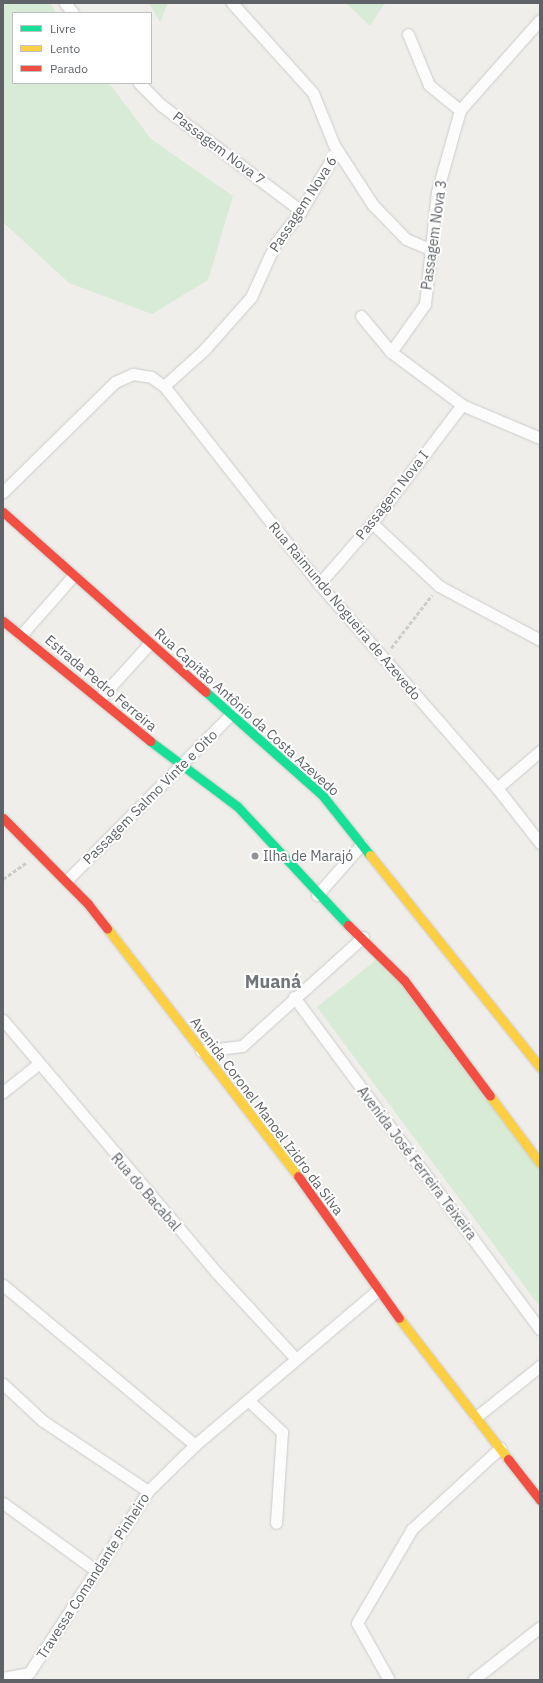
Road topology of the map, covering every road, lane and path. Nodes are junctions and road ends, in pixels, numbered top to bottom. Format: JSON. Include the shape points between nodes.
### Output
{"nodes":[{"id":1,"x":65,"y":3,"type":"edge"},
{"id":2,"x":232,"y":3,"type":"edge"},
{"id":3,"x":72,"y":12,"type":"edge"},
{"id":4,"x":540,"y":20,"type":"edge"},
{"id":5,"x":408,"y":34,"type":"dead end"},
{"id":6,"x":140,"y":84,"type":"edge"},
{"id":7,"x":460,"y":110,"type":"junction"},
{"id":8,"x":337,"y":150,"type":"junction"},
{"id":9,"x":301,"y":211,"type":"junction"},
{"id":10,"x":429,"y":249,"type":"junction"},
{"id":11,"x":361,"y":316,"type":"dead end"},
{"id":12,"x":391,"y":352,"type":"junction"},
{"id":13,"x":164,"y":386,"type":"junction"},
{"id":14,"x":462,"y":405,"type":"junction"},
{"id":15,"x":540,"y":438,"type":"edge"},
{"id":16,"x":3,"y":492,"type":"edge"},
{"id":17,"x":3,"y":512,"type":"edge"},
{"id":18,"x":372,"y":523,"type":"junction"},
{"id":19,"x":73,"y":576,"type":"junction"},
{"id":20,"x":319,"y":584,"type":"junction"},
{"id":21,"x":439,"y":586,"type":"junction"},
{"id":22,"x":3,"y":621,"type":"edge"},
{"id":23,"x":21,"y":635,"type":"junction"},
{"id":24,"x":540,"y":640,"type":"edge"},
{"id":25,"x":150,"y":643,"type":"junction"},
{"id":26,"x":382,"y":660,"type":"junction"},
{"id":27,"x":100,"y":698,"type":"junction"},
{"id":28,"x":232,"y":713,"type":"junction"},
{"id":29,"x":540,"y":751,"type":"edge"},
{"id":30,"x":180,"y":767,"type":"junction"},
{"id":31,"x":497,"y":788,"type":"junction"},
{"id":32,"x":3,"y":818,"type":"edge"},
{"id":33,"x":540,"y":843,"type":"edge"},
{"id":34,"x":361,"y":845,"type":"junction"},
{"id":35,"x":39,"y":854,"type":"junction"},
{"id":36,"x":3,"y":879,"type":"edge"},
{"id":37,"x":67,"y":880,"type":"junction"},
{"id":38,"x":317,"y":895,"type":"junction"},
{"id":39,"x":363,"y":937,"type":"junction"},
{"id":40,"x":294,"y":997,"type":"junction"},
{"id":41,"x":3,"y":1020,"type":"edge"},
{"id":42,"x":201,"y":1051,"type":"junction"},
{"id":43,"x":37,"y":1065,"type":"junction"},
{"id":44,"x":540,"y":1067,"type":"edge"},
{"id":45,"x":3,"y":1092,"type":"edge"},
{"id":46,"x":540,"y":1164,"type":"edge"},
{"id":47,"x":3,"y":1285,"type":"edge"},
{"id":48,"x":378,"y":1290,"type":"junction"},
{"id":49,"x":540,"y":1329,"type":"edge"},
{"id":50,"x":296,"y":1359,"type":"junction"},
{"id":51,"x":540,"y":1366,"type":"edge"},
{"id":52,"x":3,"y":1384,"type":"edge"},
{"id":53,"x":248,"y":1400,"type":"junction"},
{"id":54,"x":476,"y":1417,"type":"junction"},
{"id":55,"x":195,"y":1445,"type":"junction"},
{"id":56,"x":500,"y":1448,"type":"junction"},
{"id":57,"x":148,"y":1492,"type":"junction"},
{"id":58,"x":540,"y":1500,"type":"edge"},
{"id":59,"x":3,"y":1503,"type":"edge"},
{"id":60,"x":276,"y":1523,"type":"dead end"},
{"id":61,"x":94,"y":1569,"type":"junction"},
{"id":62,"x":540,"y":1627,"type":"edge"},
{"id":63,"x":3,"y":1678,"type":"edge"},
{"id":64,"x":389,"y":1680,"type":"edge"},
{"id":65,"x":473,"y":1680,"type":"edge"}],
"edges":[{"from":1,"to":3,"type":"street"},
{"from":2,"to":8,"type":"street","via":[[313,93]]},
{"from":4,"to":7,"type":"street","name":"Passagem Nova 3"},
{"from":5,"to":7,"type":"street","via":[[429,85]]},
{"from":6,"to":9,"type":"street","name":"Passagem Nova 7","via":[[161,105]]},
{"from":7,"to":10,"type":"street","name":"Passagem Nova 3","via":[[437,192]]},
{"from":8,"to":9,"type":"street","name":"Passagem Nova 6"},
{"from":8,"to":10,"type":"street","via":[[373,205],[406,239]]},
{"from":9,"to":13,"type":"street","name":"Passagem Nova 6","via":[[275,244],[251,297],[204,350]]},
{"from":10,"to":12,"type":"street","name":"Passagem Nova 3","via":[[425,304]]},
{"from":11,"to":12,"type":"street"},
{"from":12,"to":14,"type":"street"},
{"from":13,"to":16,"type":"street","name":"Rua Raimundo Nogueira de Azevedo","via":[[151,377],[133,374],[115,382]]},
{"from":13,"to":20,"type":"street","name":"Rua Raimundo Nogueira de Azevedo"},
{"from":14,"to":15,"type":"street"},
{"from":14,"to":18,"type":"street","name":"Passagem Nova I"},
{"from":17,"to":19,"type":"street","name":"Rua Capitão Antônio da Costa Azevedo"},
{"from":18,"to":20,"type":"street","name":"Passagem Nova I"},
{"from":18,"to":21,"type":"street"},
{"from":19,"to":23,"type":"street"},
{"from":19,"to":25,"type":"street","name":"Rua Capitão Antônio da Costa Azevedo"},
{"from":20,"to":26,"type":"street","name":"Rua Raimundo Nogueira de Azevedo"},
{"from":21,"to":24,"type":"street"},
{"from":21,"to":26,"type":"path"},
{"from":22,"to":23,"type":"street","name":"Estrada Pedro Ferreira"},
{"from":23,"to":27,"type":"street","name":"Estrada Pedro Ferreira"},
{"from":25,"to":27,"type":"street"},
{"from":25,"to":28,"type":"street","name":"Rua Capitão Antônio da Costa Azevedo"},
{"from":26,"to":31,"type":"street","name":"Rua Raimundo Nogueira de Azevedo"},
{"from":27,"to":30,"type":"street","name":"Estrada Pedro Ferreira"},
{"from":28,"to":30,"type":"street","name":"Passagem Salmo Vinte e Oito"},
{"from":28,"to":34,"type":"street","name":"Rua Capitão Antônio da Costa Azevedo","via":[[324,796]]},
{"from":29,"to":31,"type":"street"},
{"from":30,"to":37,"type":"street","name":"Passagem Salmo Vinte e Oito"},
{"from":30,"to":38,"type":"street","name":"Estrada Pedro Ferreira","via":[[237,806]]},
{"from":31,"to":33,"type":"street","name":"Rua Raimundo Nogueira de Azevedo"},
{"from":32,"to":35,"type":"street","name":"Avenida Coronel Manoel Izidro da Silva"},
{"from":34,"to":38,"type":"street"},
{"from":34,"to":44,"type":"street","name":"Rua Capitão Antônio da Costa Azevedo"},
{"from":35,"to":36,"type":"path"},
{"from":35,"to":37,"type":"street","name":"Avenida Coronel Manoel Izidro da Silva"},
{"from":37,"to":42,"type":"street","name":"Avenida Coronel Manoel Izidro da Silva"},
{"from":38,"to":39,"type":"street","name":"Estrada Pedro Ferreira"},
{"from":39,"to":40,"type":"street"},
{"from":39,"to":46,"type":"street","name":"Estrada Pedro Ferreira","via":[[404,980]]},
{"from":40,"to":42,"type":"street","via":[[242,1046]]},
{"from":40,"to":49,"type":"street","name":"Avenida José Ferreira Teixeira"},
{"from":41,"to":43,"type":"street","name":"Rua do Bacabal"},
{"from":42,"to":48,"type":"street","name":"Avenida Coronel Manoel Izidro da Silva","via":[[293,1169]]},
{"from":43,"to":45,"type":"street"},
{"from":43,"to":50,"type":"street","name":"Rua do Bacabal","via":[[216,1272]]},
{"from":47,"to":55,"type":"street"},
{"from":48,"to":50,"type":"street","name":"Travessa Comandante Pinheiro"},
{"from":48,"to":54,"type":"street","name":"Avenida Coronel Manoel Izidro da Silva"},
{"from":50,"to":53,"type":"street","name":"Travessa Comandante Pinheiro"},
{"from":51,"to":54,"type":"street"},
{"from":52,"to":57,"type":"street","via":[[43,1421]]},
{"from":53,"to":55,"type":"street","name":"Travessa Comandante Pinheiro"},
{"from":53,"to":60,"type":"street","via":[[282,1432]]},
{"from":54,"to":56,"type":"street","name":"Avenida Coronel Manoel Izidro da Silva"},
{"from":55,"to":57,"type":"street","name":"Travessa Comandante Pinheiro"},
{"from":56,"to":58,"type":"street","name":"Avenida Coronel Manoel Izidro da Silva"},
{"from":56,"to":64,"type":"street","via":[[412,1529],[357,1623]]},
{"from":57,"to":61,"type":"street","name":"Travessa Comandante Pinheiro"},
{"from":59,"to":61,"type":"street"},
{"from":61,"to":63,"type":"street","name":"Travessa Comandante Pinheiro","via":[[29,1673]]},
{"from":62,"to":65,"type":"street"}]}
